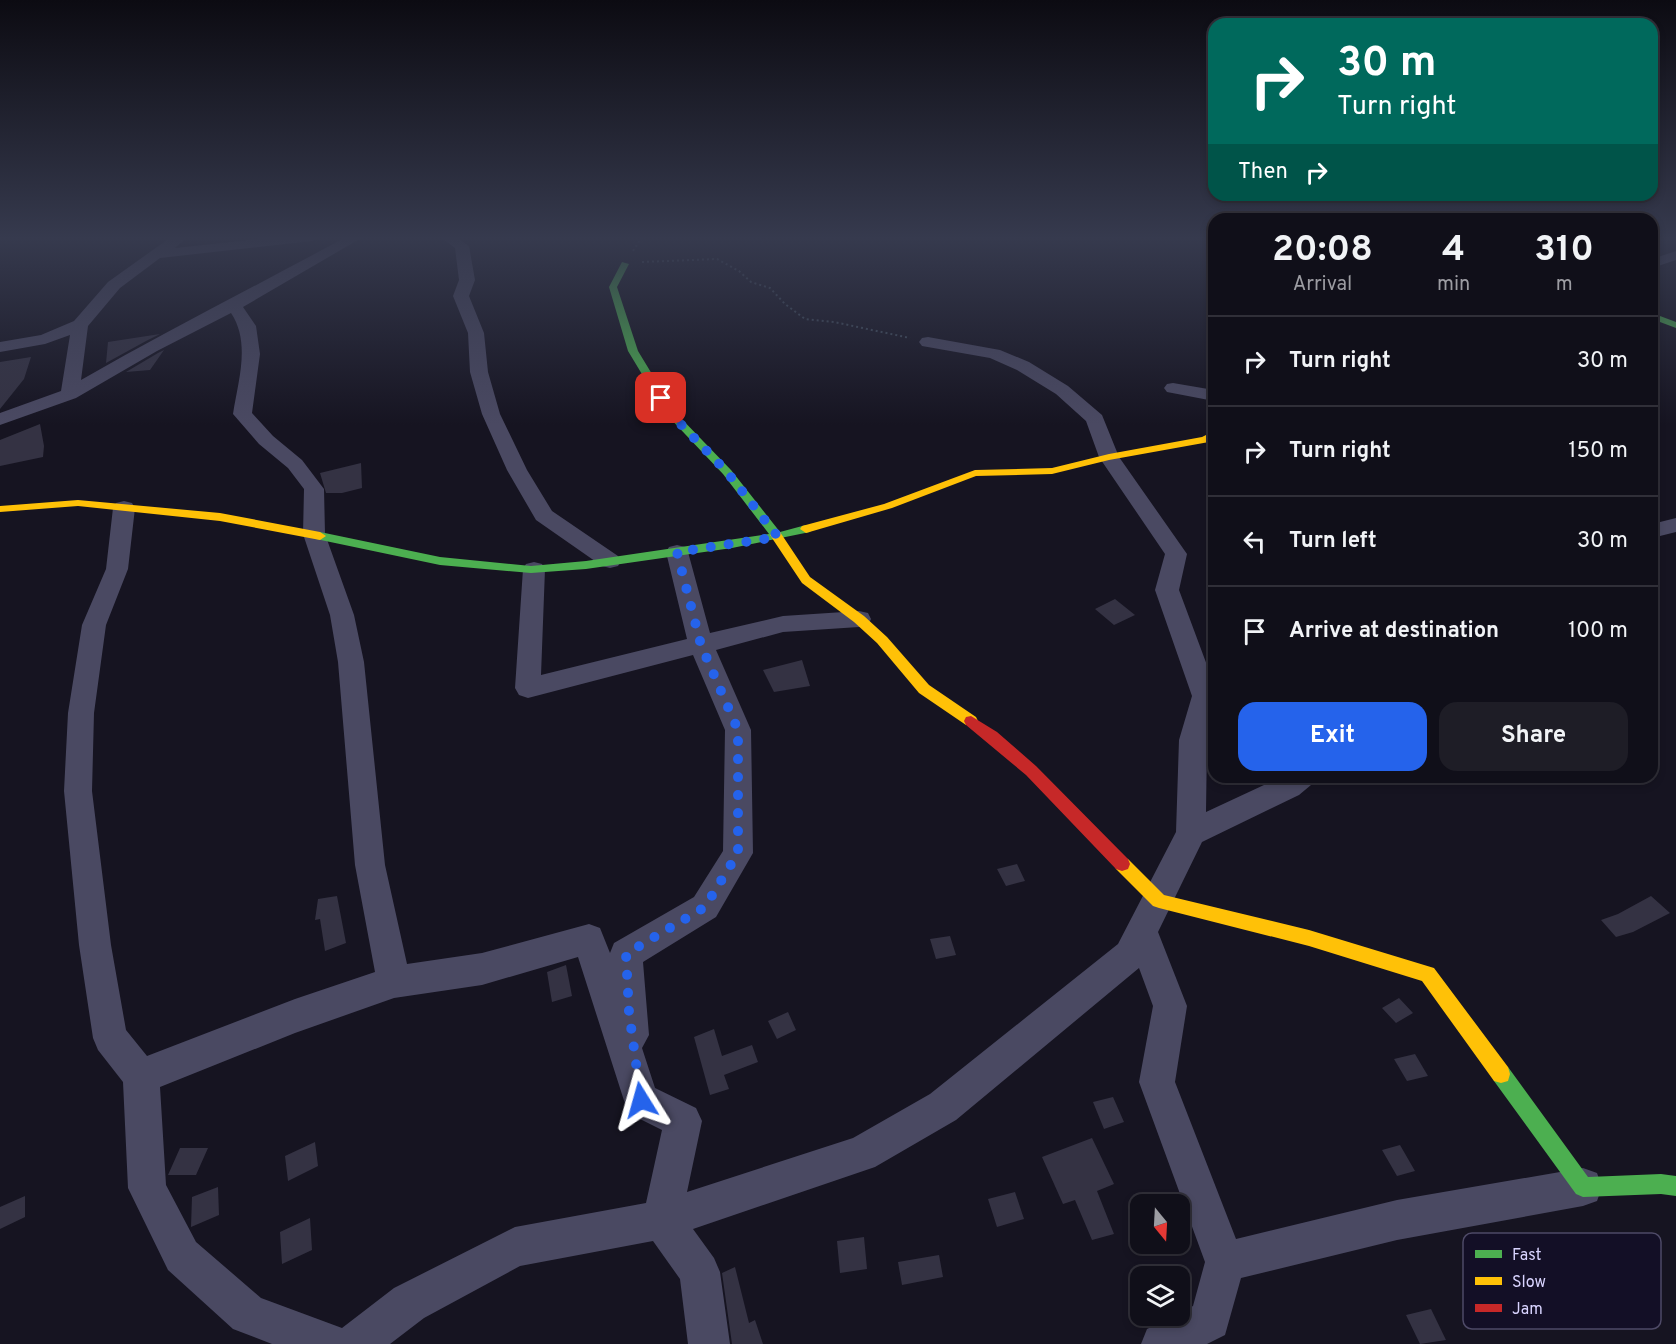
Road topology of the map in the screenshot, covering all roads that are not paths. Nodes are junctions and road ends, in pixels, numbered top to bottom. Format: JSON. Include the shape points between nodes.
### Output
{"nodes":[{"id":1,"x":101,"y":300,"type":"edge"},
{"id":2,"x":243,"y":300,"type":"edge"},
{"id":3,"x":463,"y":300,"type":"edge"},
{"id":4,"x":617,"y":300,"type":"edge"},
{"id":5,"x":234,"y":305,"type":"junction"},
{"id":6,"x":1658,"y":318,"type":"edge"},
{"id":7,"x":80,"y":325,"type":"junction"},
{"id":8,"x":1676,"y":325,"type":"edge"},
{"id":9,"x":928,"y":342,"type":"road end"},
{"id":10,"x":0,"y":347,"type":"edge"},
{"id":11,"x":1173,"y":388,"type":"dead end"},
{"id":12,"x":70,"y":394,"type":"junction"},
{"id":13,"x":1208,"y":395,"type":"edge"},
{"id":14,"x":0,"y":419,"type":"edge"},
{"id":15,"x":1208,"y":438,"type":"edge"},
{"id":16,"x":1108,"y":457,"type":"junction"},
{"id":17,"x":124,"y":508,"type":"junction"},
{"id":18,"x":0,"y":509,"type":"edge"},
{"id":19,"x":1676,"y":525,"type":"edge"},
{"id":20,"x":1658,"y":530,"type":"edge"},
{"id":21,"x":314,"y":534,"type":"junction"},
{"id":22,"x":1676,"y":536,"type":"edge"},
{"id":23,"x":778,"y":537,"type":"junction"},
{"id":24,"x":1658,"y":538,"type":"edge"},
{"id":25,"x":677,"y":552,"type":"junction"},
{"id":26,"x":610,"y":561,"type":"junction"},
{"id":27,"x":534,"y":569,"type":"junction"},
{"id":28,"x":859,"y":619,"type":"junction"},
{"id":29,"x":701,"y":645,"type":"junction"},
{"id":30,"x":1293,"y":783,"type":"edge"},
{"id":31,"x":1191,"y":833,"type":"junction"},
{"id":32,"x":1151,"y":916,"type":"junction"},
{"id":33,"x":394,"y":982,"type":"junction"},
{"id":34,"x":141,"y":1076,"type":"junction"},
{"id":35,"x":641,"y":1100,"type":"junction"},
{"id":36,"x":1671,"y":1180,"type":"edge"},
{"id":37,"x":1583,"y":1187,"type":"junction"},
{"id":38,"x":662,"y":1220,"type":"junction"},
{"id":39,"x":1225,"y":1262,"type":"junction"},
{"id":40,"x":329,"y":1344,"type":"edge"},
{"id":41,"x":356,"y":1344,"type":"edge"},
{"id":42,"x":709,"y":1344,"type":"edge"},
{"id":43,"x":1162,"y":1344,"type":"edge"}],
"edges":[{"from":1,"to":7,"type":"street"},
{"from":2,"to":5,"type":"street"},
{"from":3,"to":26,"type":"street","via":[[476,333],[479,372],[490,414],[517,470],[544,515]]},
{"from":4,"to":23,"type":"street","via":[[633,351],[671,414],[727,472]]},
{"from":5,"to":12,"type":"street"},
{"from":5,"to":21,"type":"street","via":[[248,326],[251,354],[242,414],[295,464],[314,489]]},
{"from":6,"to":8,"type":"street"},
{"from":7,"to":10,"type":"street","via":[[45,339]]},
{"from":7,"to":12,"type":"street"},
{"from":9,"to":16,"type":"street","via":[[994,354],[1062,390],[1095,419]]},
{"from":11,"to":13,"type":"street"},
{"from":12,"to":14,"type":"street"},
{"from":15,"to":16,"type":"street"},
{"from":16,"to":23,"type":"street","via":[[1052,471],[975,473],[888,506]]},
{"from":16,"to":31,"type":"street","via":[[1176,554],[1167,590],[1205,696],[1193,740]]},
{"from":17,"to":18,"type":"street","via":[[78,503]]},
{"from":17,"to":21,"type":"street","via":[[220,517]]},
{"from":17,"to":34,"type":"street","via":[[117,569],[94,625],[81,713],[78,791],[94,945],[110,1038]]},
{"from":19,"to":20,"type":"street"},
{"from":21,"to":27,"type":"street","via":[[413,558]]},
{"from":21,"to":33,"type":"street","via":[[342,615],[351,662],[370,865]]},
{"from":22,"to":24,"type":"street"},
{"from":23,"to":25,"type":"street"},
{"from":23,"to":28,"type":"street","via":[[806,580]]},
{"from":25,"to":26,"type":"street"},
{"from":25,"to":29,"type":"street"},
{"from":26,"to":27,"type":"street"},
{"from":27,"to":29,"type":"street","via":[[528,688]]},
{"from":28,"to":29,"type":"street","via":[[783,624]]},
{"from":28,"to":32,"type":"street","via":[[924,689],[988,733],[1027,768]]},
{"from":29,"to":35,"type":"street","via":[[738,730],[738,853],[705,907],[626,954]]},
{"from":30,"to":31,"type":"street"},
{"from":31,"to":32,"type":"street"},
{"from":32,"to":37,"type":"street","via":[[1309,938],[1428,974]]},
{"from":32,"to":38,"type":"street","via":[[1130,955],[943,1107],[862,1154]]},
{"from":32,"to":39,"type":"street","via":[[1170,1006],[1157,1082]]},
{"from":33,"to":34,"type":"street"},
{"from":33,"to":35,"type":"street","via":[[482,969],[589,939]]},
{"from":34,"to":40,"type":"street","via":[[147,1188],[182,1256],[248,1314]]},
{"from":35,"to":38,"type":"street","via":[[683,1121]]},
{"from":36,"to":37,"type":"street"},
{"from":37,"to":39,"type":"street","via":[[1397,1220]]},
{"from":38,"to":41,"type":"street","via":[[516,1247],[409,1303]]},
{"from":38,"to":42,"type":"street","via":[[700,1272]]},
{"from":39,"to":43,"type":"street","via":[[1210,1320]]}]}
